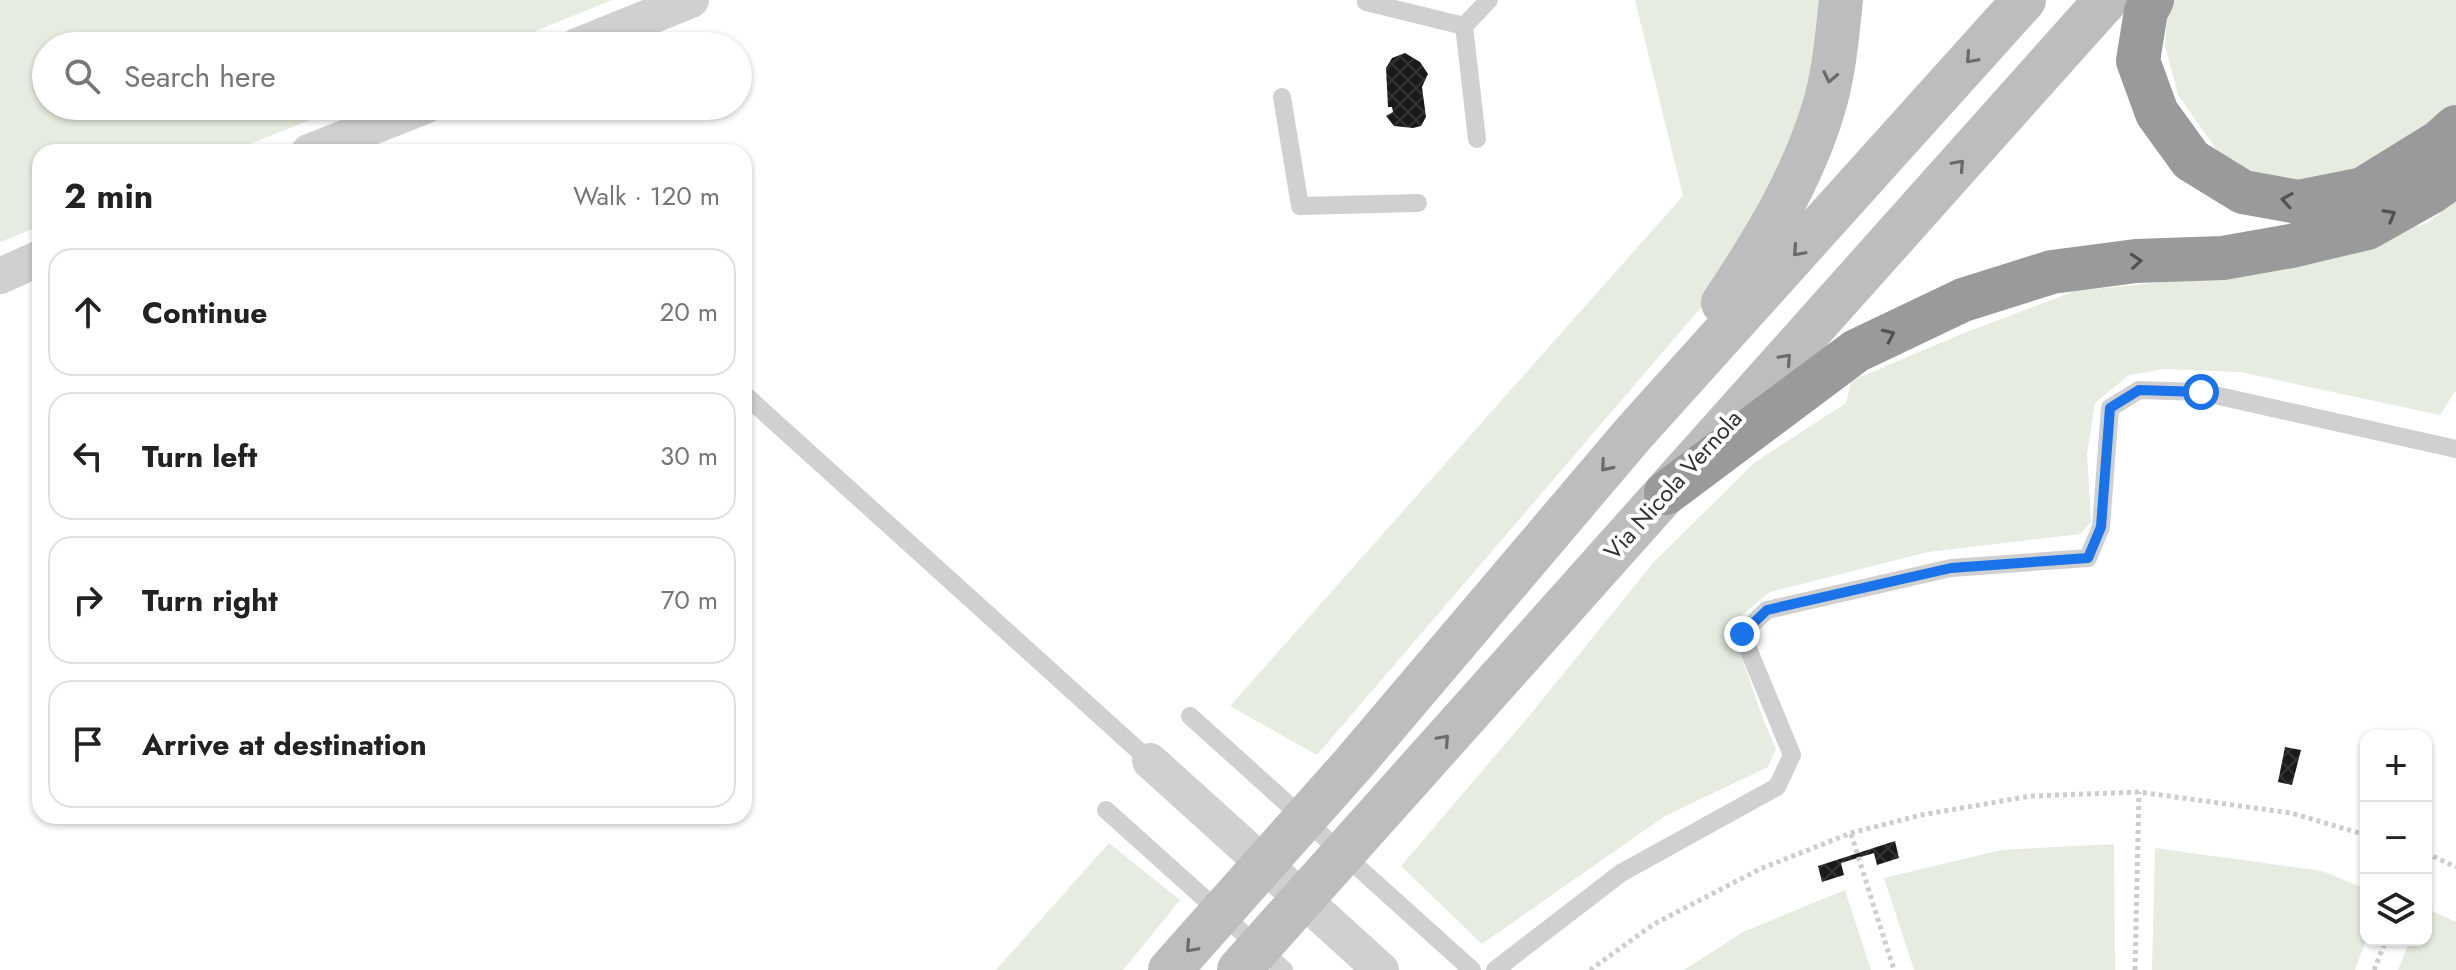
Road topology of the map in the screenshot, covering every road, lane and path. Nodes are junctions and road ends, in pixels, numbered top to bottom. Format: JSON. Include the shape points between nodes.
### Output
{"nodes":[{"id":1,"x":691,"y":0,"type":"edge"},
{"id":2,"x":1489,"y":0,"type":"edge"},
{"id":3,"x":1841,"y":0,"type":"edge"},
{"id":4,"x":2024,"y":0,"type":"edge"},
{"id":5,"x":2106,"y":0,"type":"edge"},
{"id":6,"x":2152,"y":0,"type":"edge"},
{"id":7,"x":1366,"y":2,"type":"edge"},
{"id":8,"x":1464,"y":26,"type":"junction"},
{"id":9,"x":612,"y":32,"type":"edge"},
{"id":10,"x":1282,"y":97,"type":"dead end"},
{"id":11,"x":390,"y":120,"type":"edge"},
{"id":12,"x":2456,"y":127,"type":"edge"},
{"id":13,"x":1477,"y":139,"type":"dead end"},
{"id":14,"x":329,"y":144,"type":"edge"},
{"id":15,"x":2456,"y":175,"type":"edge"},
{"id":16,"x":1418,"y":203,"type":"dead end"},
{"id":17,"x":32,"y":262,"type":"edge"},
{"id":18,"x":0,"y":276,"type":"edge"},
{"id":19,"x":752,"y":401,"type":"edge"},
{"id":20,"x":1634,"y":433,"type":"junction"},
{"id":21,"x":2456,"y":449,"type":"edge"},
{"id":22,"x":1666,"y":493,"type":"junction"},
{"id":23,"x":1190,"y":716,"type":"dead end"},
{"id":24,"x":1150,"y":761,"type":"joint"},
{"id":25,"x":2139,"y":792,"type":"junction"},
{"id":26,"x":1106,"y":810,"type":"dead end"},
{"id":27,"x":1851,"y":833,"type":"junction"},
{"id":28,"x":2360,"y":833,"type":"edge"},
{"id":29,"x":2432,"y":856,"type":"edge"},
{"id":30,"x":2456,"y":867,"type":"edge"},
{"id":31,"x":2384,"y":946,"type":"edge"},
{"id":32,"x":1170,"y":970,"type":"edge"},
{"id":33,"x":1239,"y":970,"type":"edge"},
{"id":34,"x":1284,"y":970,"type":"edge"},
{"id":35,"x":1381,"y":970,"type":"edge"},
{"id":36,"x":1472,"y":970,"type":"edge"},
{"id":37,"x":1495,"y":970,"type":"edge"},
{"id":38,"x":1590,"y":970,"type":"edge"},
{"id":39,"x":1894,"y":970,"type":"edge"},
{"id":40,"x":2135,"y":970,"type":"edge"},
{"id":41,"x":2374,"y":970,"type":"edge"}],
"edges":[{"from":1,"to":9,"type":"street"},
{"from":2,"to":8,"type":"lane"},
{"from":3,"to":20,"type":"main road","one_way":true,"via":[[1824,109],[1801,170],[1750,263]]},
{"from":4,"to":20,"type":"main road","one_way":true},
{"from":22,"to":5,"type":"main road","name":"Via Nicola Vernola","one_way":true},
{"from":12,"to":6,"type":"highway","one_way":true,"via":[[2363,189],[2298,202],[2243,192],[2191,160],[2157,113],[2138,61]]},
{"from":7,"to":8,"type":"lane"},
{"from":8,"to":13,"type":"lane"},
{"from":10,"to":16,"type":"lane","via":[[1300,206]]},
{"from":11,"to":14,"type":"street"},
{"from":22,"to":15,"type":"highway","one_way":true,"via":[[1856,351],[1963,300],[2052,272],[2136,261],[2223,258],[2367,228]]},
{"from":17,"to":18,"type":"street"},
{"from":19,"to":24,"type":"lane"},
{"from":20,"to":32,"type":"main road","one_way":true},
{"from":21,"to":37,"type":"lane","via":[[2201,392],[2139,390],[2110,408],[2101,527],[2088,558],[1951,568],[1767,610],[1742,634],[1792,755],[1777,787],[1621,873]]},
{"from":33,"to":22,"type":"main road","name":"Via Nicola Vernola","one_way":true},
{"from":23,"to":36,"type":"lane"},
{"from":24,"to":35,"type":"street"},
{"from":25,"to":27,"type":"path","via":[[2031,796]]},
{"from":25,"to":28,"type":"path","via":[[2291,813]]},
{"from":25,"to":40,"type":"path"},
{"from":26,"to":34,"type":"lane"},
{"from":27,"to":38,"type":"path","via":[[1760,869],[1654,924]]},
{"from":27,"to":39,"type":"path"},
{"from":29,"to":30,"type":"path"},
{"from":31,"to":41,"type":"path"}]}
